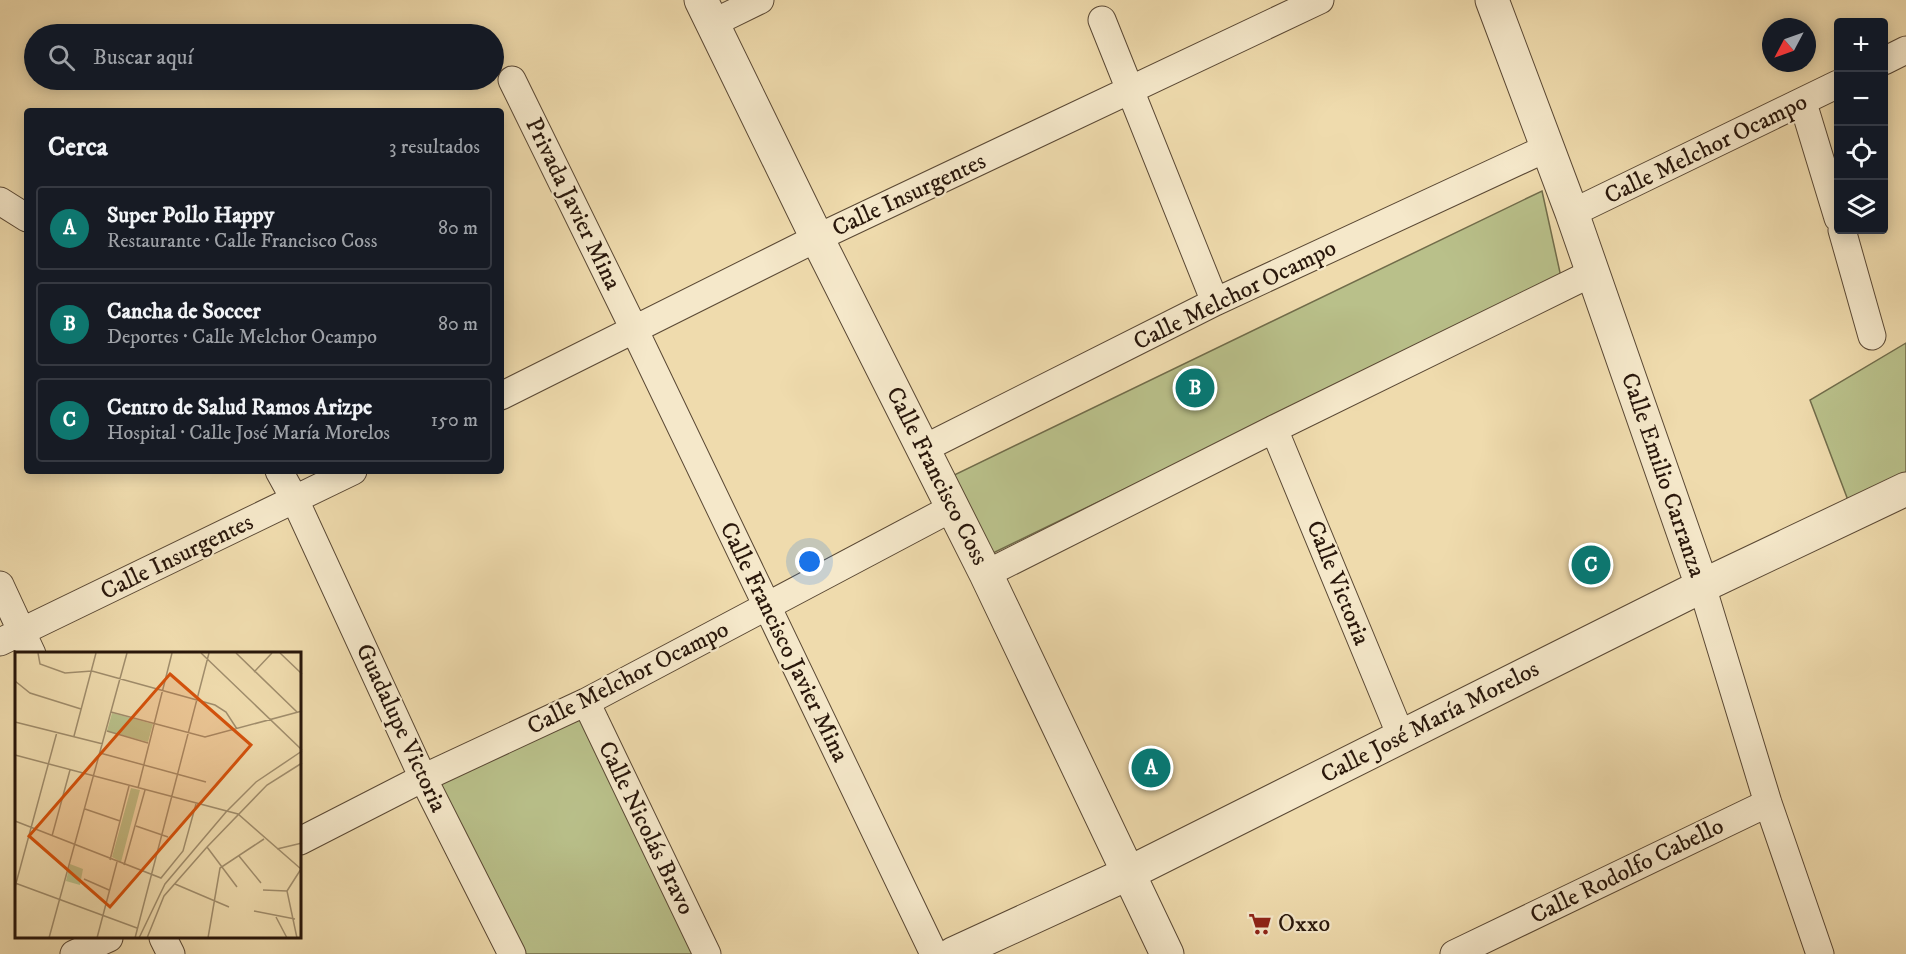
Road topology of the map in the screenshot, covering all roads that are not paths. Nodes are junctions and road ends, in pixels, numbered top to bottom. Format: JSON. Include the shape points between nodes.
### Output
{"nodes":[{"id":1,"x":760,"y":0,"type":"edge"},
{"id":2,"x":1320,"y":0,"type":"edge"},
{"id":3,"x":1492,"y":0,"type":"edge"},
{"id":4,"x":707,"y":11,"type":"edge"},
{"id":5,"x":1102,"y":20,"type":"dead end"},
{"id":6,"x":1906,"y":50,"type":"edge"},
{"id":7,"x":1888,"y":59,"type":"edge"},
{"id":8,"x":512,"y":80,"type":"dead end"},
{"id":9,"x":1834,"y":86,"type":"edge"},
{"id":10,"x":1131,"y":91,"type":"junction"},
{"id":11,"x":1803,"y":102,"type":"junction"},
{"id":12,"x":1548,"y":147,"type":"junction"},
{"id":13,"x":0,"y":201,"type":"edge"},
{"id":14,"x":1834,"y":202,"type":"edge"},
{"id":15,"x":1572,"y":213,"type":"junction"},
{"id":16,"x":24,"y":216,"type":"edge"},
{"id":17,"x":1843,"y":234,"type":"edge"},
{"id":18,"x":817,"y":238,"type":"junction"},
{"id":19,"x":1592,"y":273,"type":"junction"},
{"id":20,"x":1215,"y":302,"type":"junction"},
{"id":21,"x":634,"y":329,"type":"junction"},
{"id":22,"x":1872,"y":336,"type":"dead end"},
{"id":23,"x":504,"y":394,"type":"edge"},
{"id":24,"x":1274,"y":429,"type":"junction"},
{"id":25,"x":925,"y":448,"type":"junction"},
{"id":26,"x":281,"y":474,"type":"edge"},
{"id":27,"x":347,"y":474,"type":"edge"},
{"id":28,"x":1906,"y":489,"type":"edge"},
{"id":29,"x":295,"y":501,"type":"junction"},
{"id":30,"x":951,"y":508,"type":"junction"},
{"id":31,"x":986,"y":574,"type":"junction"},
{"id":32,"x":0,"y":585,"type":"edge"},
{"id":33,"x":1702,"y":586,"type":"junction"},
{"id":34,"x":767,"y":608,"type":"junction"},
{"id":35,"x":18,"y":643,"type":"edge"},
{"id":36,"x":586,"y":702,"type":"junction"},
{"id":37,"x":1401,"y":736,"type":"junction"},
{"id":38,"x":423,"y":778,"type":"junction"},
{"id":39,"x":1768,"y":803,"type":"junction"},
{"id":40,"x":302,"y":840,"type":"edge"},
{"id":41,"x":1129,"y":873,"type":"junction"},
{"id":42,"x":107,"y":939,"type":"edge"},
{"id":43,"x":164,"y":939,"type":"edge"},
{"id":44,"x":74,"y":954,"type":"edge"},
{"id":45,"x":171,"y":954,"type":"edge"},
{"id":46,"x":512,"y":954,"type":"edge"},
{"id":47,"x":707,"y":954,"type":"edge"},
{"id":48,"x":934,"y":954,"type":"edge"},
{"id":49,"x":953,"y":954,"type":"edge"},
{"id":50,"x":1167,"y":954,"type":"edge"},
{"id":51,"x":1454,"y":954,"type":"edge"},
{"id":52,"x":1820,"y":954,"type":"edge"}],
"edges":[{"from":1,"to":4,"type":"street"},
{"from":2,"to":10,"type":"street","name":"Calle Insurgentes"},
{"from":3,"to":12,"type":"street","name":"Calle Emilio Carranza"},
{"from":4,"to":18,"type":"street","name":"Calle Francisco Coss"},
{"from":5,"to":10,"type":"street"},
{"from":6,"to":7,"type":"street"},
{"from":8,"to":21,"type":"street","name":"Privada Javier Mina"},
{"from":9,"to":11,"type":"street","name":"Calle Melchor Ocampo"},
{"from":10,"to":18,"type":"street","name":"Calle Insurgentes"},
{"from":10,"to":20,"type":"street"},
{"from":11,"to":14,"type":"street"},
{"from":11,"to":15,"type":"street","name":"Calle Melchor Ocampo"},
{"from":12,"to":15,"type":"street","name":"Calle Emilio Carranza"},
{"from":12,"to":20,"type":"street","name":"Calle Melchor Ocampo"},
{"from":13,"to":16,"type":"street"},
{"from":15,"to":19,"type":"street","name":"Calle Emilio Carranza"},
{"from":17,"to":22,"type":"street"},
{"from":18,"to":21,"type":"street","name":"Calle Insurgentes"},
{"from":18,"to":25,"type":"street","name":"Calle Francisco Coss"},
{"from":19,"to":24,"type":"street"},
{"from":19,"to":33,"type":"street","name":"Calle Emilio Carranza"},
{"from":20,"to":25,"type":"street","name":"Calle Melchor Ocampo"},
{"from":21,"to":23,"type":"street","name":"Calle Insurgentes"},
{"from":21,"to":34,"type":"street","name":"Calle Francisco Javier Mina"},
{"from":24,"to":31,"type":"street"},
{"from":24,"to":37,"type":"street","name":"Calle Victoria"},
{"from":25,"to":30,"type":"street","name":"Calle Francisco Coss"},
{"from":26,"to":29,"type":"street","name":"Guadalupe Victoria"},
{"from":27,"to":29,"type":"street","name":"Calle Insurgentes"},
{"from":28,"to":33,"type":"street","name":"Calle José María Morelos"},
{"from":29,"to":35,"type":"street","name":"Calle Insurgentes"},
{"from":29,"to":38,"type":"street","name":"Guadalupe Victoria"},
{"from":30,"to":31,"type":"street","name":"Calle Francisco Coss"},
{"from":30,"to":34,"type":"street","name":"Calle Melchor Ocampo"},
{"from":31,"to":41,"type":"street","name":"Calle Francisco Coss"},
{"from":32,"to":35,"type":"street"},
{"from":33,"to":37,"type":"street","name":"Calle José María Morelos"},
{"from":33,"to":39,"type":"street","name":"Calle Emilio Carranza"},
{"from":34,"to":36,"type":"street","name":"Calle Melchor Ocampo"},
{"from":34,"to":48,"type":"street","name":"Calle Francisco Javier Mina"},
{"from":36,"to":38,"type":"street","name":"Calle Melchor Ocampo"},
{"from":36,"to":47,"type":"street","name":"Calle Nicolás Bravo"},
{"from":37,"to":41,"type":"street","name":"Calle José María Morelos"},
{"from":38,"to":40,"type":"street","name":"Calle Melchor Ocampo"},
{"from":38,"to":46,"type":"street","name":"Guadalupe Victoria"},
{"from":39,"to":51,"type":"street","name":"Calle Rodolfo Cabello"},
{"from":39,"to":52,"type":"street","name":"Calle Emilio Carranza"},
{"from":41,"to":49,"type":"street","name":"Calle José María Morelos"},
{"from":41,"to":50,"type":"street","name":"Calle Francisco Coss"},
{"from":42,"to":44,"type":"street"},
{"from":43,"to":45,"type":"street"}]}
